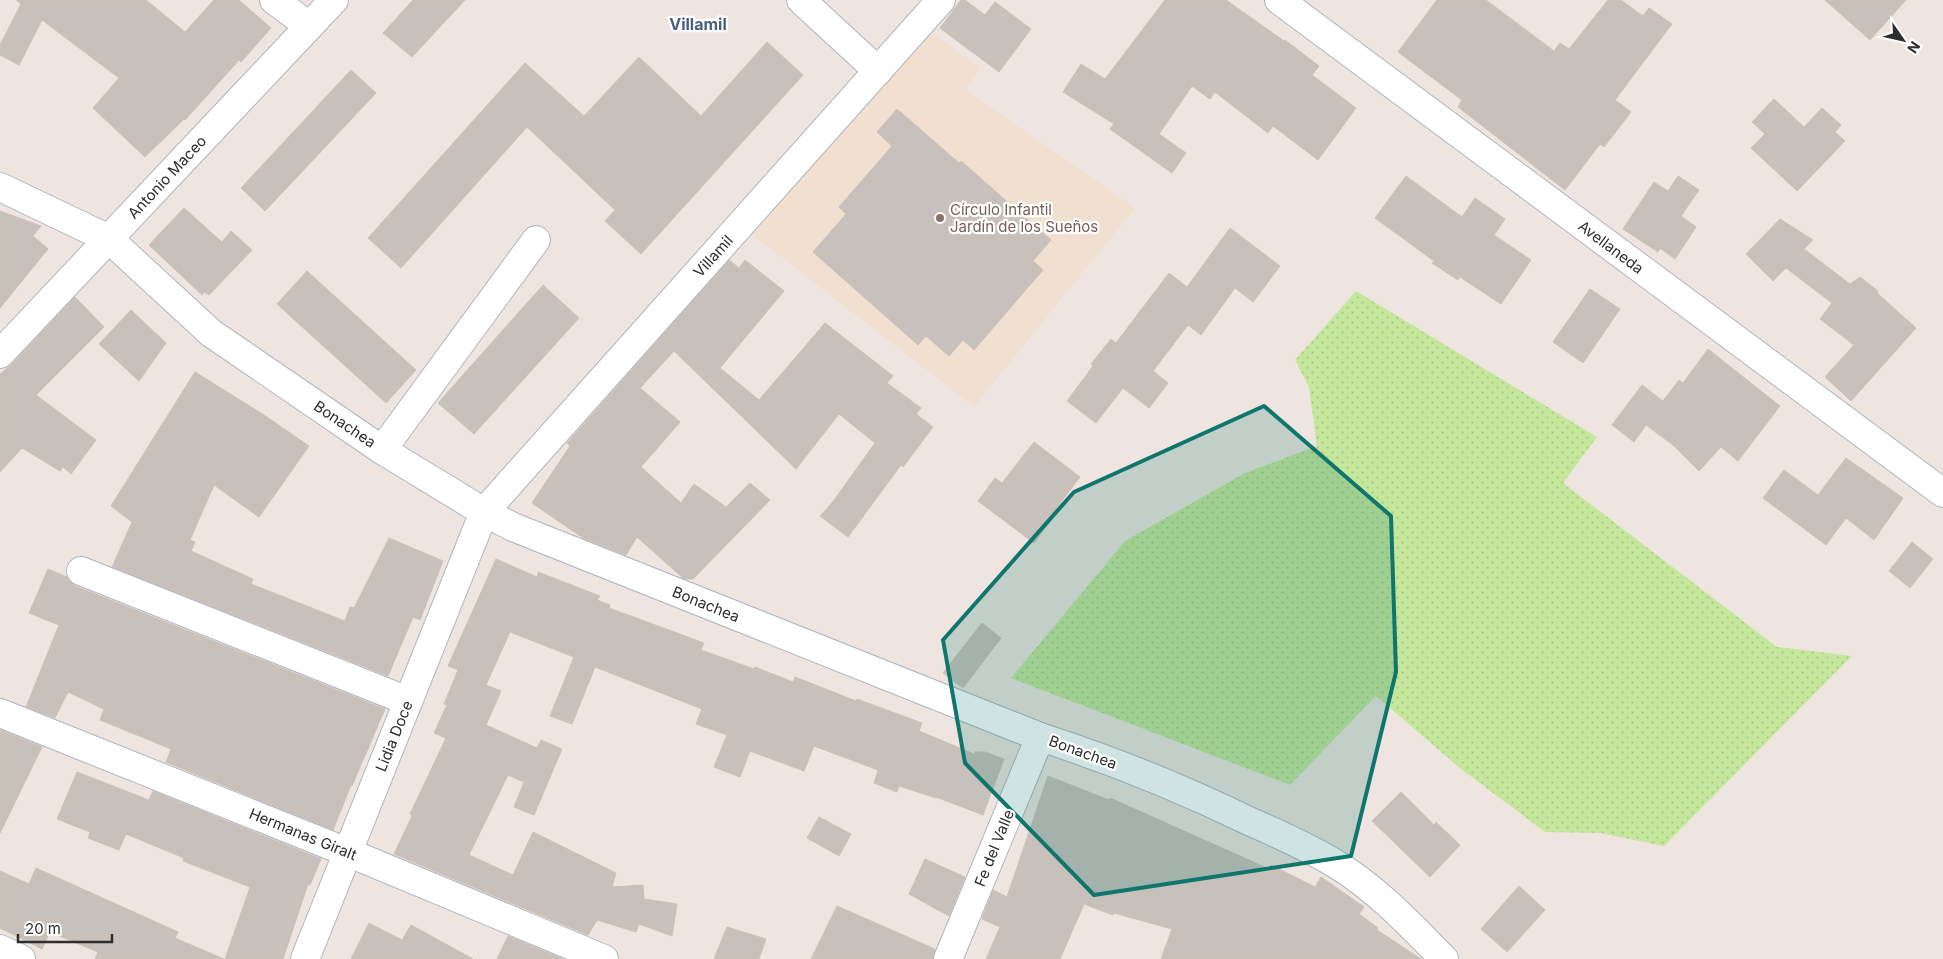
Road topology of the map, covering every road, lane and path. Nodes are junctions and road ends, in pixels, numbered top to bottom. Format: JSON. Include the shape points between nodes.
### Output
{"nodes":[{"id":1,"x":274,"y":0,"type":"edge"},
{"id":2,"x":334,"y":0,"type":"edge"},
{"id":3,"x":801,"y":0,"type":"edge"},
{"id":4,"x":941,"y":0,"type":"edge"},
{"id":5,"x":1279,"y":0,"type":"edge"},
{"id":6,"x":309,"y":26,"type":"junction"},
{"id":7,"x":878,"y":70,"type":"junction"},
{"id":8,"x":0,"y":187,"type":"edge"},
{"id":9,"x":109,"y":239,"type":"junction"},
{"id":10,"x":536,"y":240,"type":"dead end"},
{"id":11,"x":0,"y":354,"type":"edge"},
{"id":12,"x":382,"y":450,"type":"junction"},
{"id":13,"x":1943,"y":493,"type":"edge"},
{"id":14,"x":484,"y":512,"type":"junction"},
{"id":15,"x":81,"y":572,"type":"dead end"},
{"id":16,"x":408,"y":701,"type":"junction"},
{"id":17,"x":0,"y":713,"type":"edge"},
{"id":18,"x":1040,"y":737,"type":"junction"},
{"id":19,"x":347,"y":852,"type":"junction"},
{"id":20,"x":0,"y":949,"type":"edge"},
{"id":21,"x":21,"y":959,"type":"edge"},
{"id":22,"x":305,"y":959,"type":"edge"},
{"id":23,"x":604,"y":959,"type":"edge"},
{"id":24,"x":948,"y":959,"type":"edge"},
{"id":25,"x":1444,"y":959,"type":"edge"}],
"edges":[{"from":1,"to":6,"type":"street"},
{"from":2,"to":6,"type":"street","name":"Antonio Maceo"},
{"from":3,"to":7,"type":"street"},
{"from":4,"to":7,"type":"street","name":"Villamil"},
{"from":5,"to":13,"type":"street","name":"Avellaneda"},
{"from":6,"to":9,"type":"street","name":"Antonio Maceo"},
{"from":7,"to":14,"type":"street","name":"Villamil"},
{"from":8,"to":9,"type":"street","name":"Bonachea"},
{"from":9,"to":11,"type":"street","name":"Antonio Maceo"},
{"from":9,"to":12,"type":"street","name":"Bonachea","via":[[210,333]]},
{"from":10,"to":12,"type":"street"},
{"from":12,"to":14,"type":"street","name":"Bonachea"},
{"from":14,"to":16,"type":"street","name":"Lidia Doce"},
{"from":14,"to":18,"type":"street","name":"Bonachea","via":[[513,528]]},
{"from":15,"to":16,"type":"street"},
{"from":16,"to":19,"type":"street","name":"Lidia Doce"},
{"from":17,"to":19,"type":"street","name":"Hermanas Giralt"},
{"from":18,"to":24,"type":"street","name":"Fe del Valle"},
{"from":18,"to":25,"type":"street","name":"Bonachea","via":[[1192,794],[1340,866],[1387,901]]},
{"from":19,"to":22,"type":"street","name":"Lidia Doce"},
{"from":19,"to":23,"type":"street","name":"Hermanas Giralt"},
{"from":20,"to":21,"type":"street"}]}
